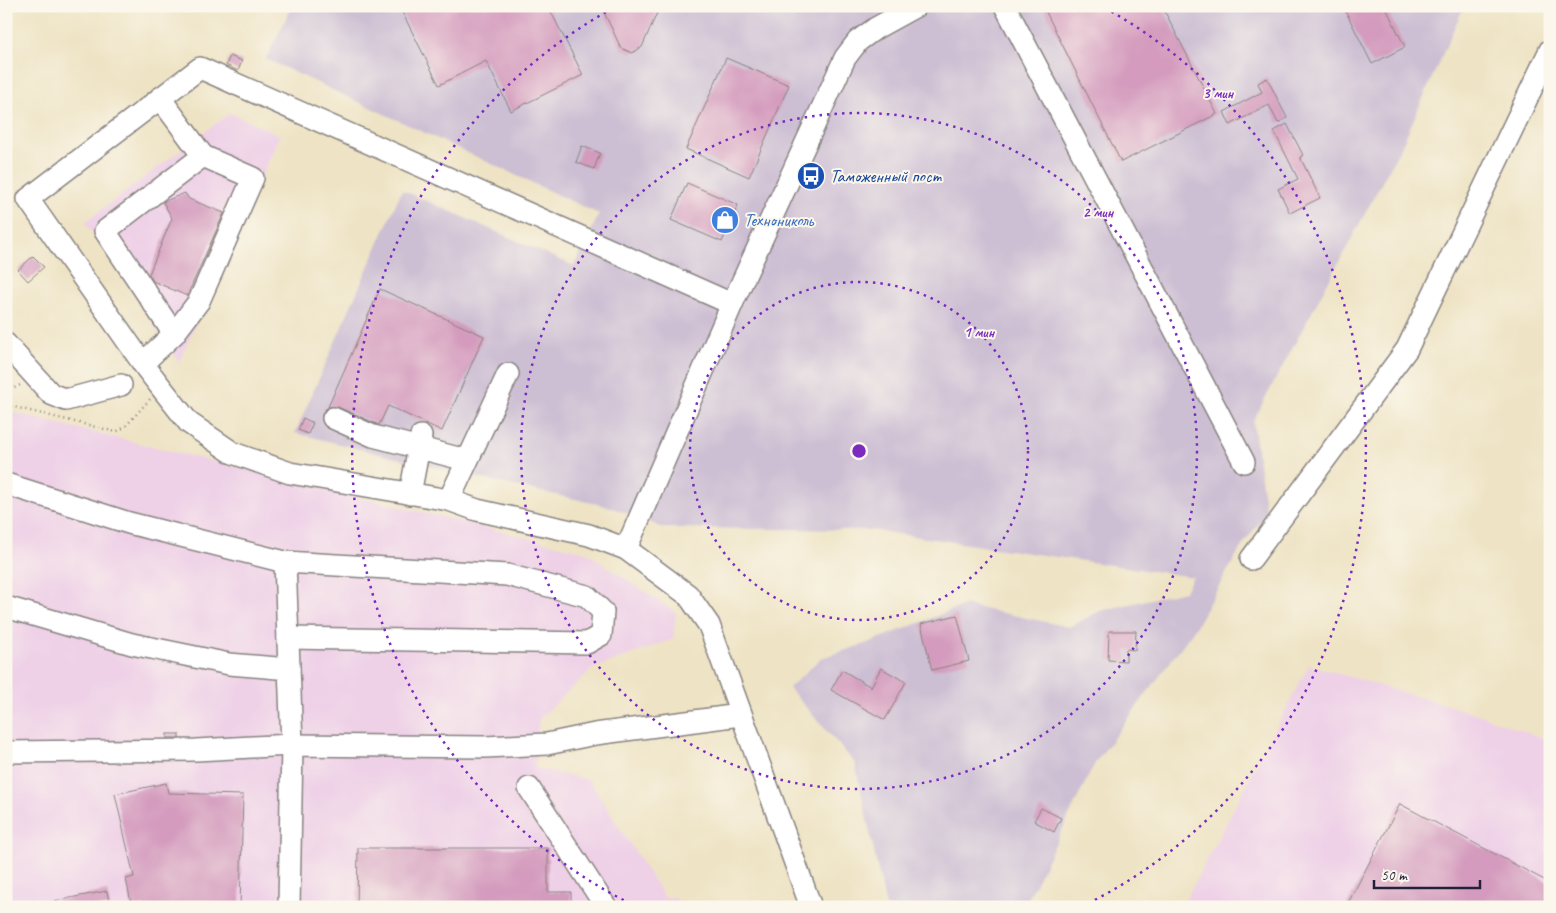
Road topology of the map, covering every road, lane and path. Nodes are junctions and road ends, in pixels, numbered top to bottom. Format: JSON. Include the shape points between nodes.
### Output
{"nodes":[{"id":1,"x":916,"y":6,"type":"edge"},
{"id":2,"x":1005,"y":6,"type":"edge"},
{"id":3,"x":1550,"y":50,"type":"edge"},
{"id":4,"x":160,"y":98,"type":"junction"},
{"id":5,"x":203,"y":156,"type":"junction"},
{"id":6,"x":732,"y":304,"type":"junction"},
{"id":7,"x":174,"y":334,"type":"junction"},
{"id":8,"x":6,"y":344,"type":"edge"},
{"id":9,"x":144,"y":366,"type":"junction"},
{"id":10,"x":508,"y":374,"type":"dead end"},
{"id":11,"x":121,"y":385,"type":"dead end"},
{"id":12,"x":161,"y":387,"type":"junction"},
{"id":13,"x":6,"y":405,"type":"edge"},
{"id":14,"x":333,"y":418,"type":"dead end"},
{"id":15,"x":420,"y":442,"type":"junction"},
{"id":16,"x":466,"y":460,"type":"junction"},
{"id":17,"x":1244,"y":462,"type":"dead end"},
{"id":18,"x":6,"y":484,"type":"edge"},
{"id":19,"x":410,"y":494,"type":"junction"},
{"id":20,"x":449,"y":500,"type":"junction"},
{"id":21,"x":626,"y":549,"type":"junction"},
{"id":22,"x":1251,"y":559,"type":"dead end"},
{"id":23,"x":285,"y":562,"type":"junction"},
{"id":24,"x":6,"y":607,"type":"edge"},
{"id":25,"x":288,"y":638,"type":"junction"},
{"id":26,"x":289,"y":669,"type":"junction"},
{"id":27,"x":740,"y":715,"type":"junction"},
{"id":28,"x":292,"y":745,"type":"junction"},
{"id":29,"x":6,"y":752,"type":"edge"},
{"id":30,"x":528,"y":788,"type":"dead end"},
{"id":31,"x":290,"y":907,"type":"edge"},
{"id":32,"x":606,"y":907,"type":"edge"},
{"id":33,"x":810,"y":907,"type":"edge"}],
"edges":[{"from":1,"to":6,"type":"street","via":[[858,41],[845,58]]},
{"from":2,"to":17,"type":"street"},
{"from":3,"to":22,"type":"street","via":[[1407,349]]},
{"from":4,"to":5,"type":"street"},
{"from":4,"to":6,"type":"street","via":[[200,68]]},
{"from":4,"to":9,"type":"street","via":[[28,199]]},
{"from":5,"to":7,"type":"street","via":[[252,178],[198,301]]},
{"from":5,"to":7,"type":"street","via":[[105,231]]},
{"from":6,"to":21,"type":"street"},
{"from":7,"to":9,"type":"street"},
{"from":8,"to":11,"type":"street","via":[[51,394],[66,400]]},
{"from":9,"to":12,"type":"street"},
{"from":10,"to":16,"type":"street"},
{"from":12,"to":13,"type":"path","via":[[125,427],[116,432]]},
{"from":12,"to":19,"type":"street","via":[[189,423],[233,452],[290,473]]},
{"from":14,"to":15,"type":"street","via":[[373,436]]},
{"from":15,"to":16,"type":"street"},
{"from":15,"to":19,"type":"street"},
{"from":16,"to":20,"type":"street"},
{"from":18,"to":23,"type":"street","via":[[129,523]]},
{"from":19,"to":20,"type":"street"},
{"from":20,"to":21,"type":"street","via":[[477,510],[590,535]]},
{"from":21,"to":27,"type":"street","via":[[688,595],[708,625]]},
{"from":23,"to":25,"type":"street"},
{"from":23,"to":25,"type":"street","via":[[507,575],[587,596],[603,612],[601,635],[587,643]]},
{"from":24,"to":26,"type":"street","via":[[132,644],[229,664]]},
{"from":25,"to":26,"type":"street"},
{"from":26,"to":28,"type":"street"},
{"from":27,"to":28,"type":"street","via":[[595,734],[547,744],[484,747]]},
{"from":27,"to":33,"type":"street"},
{"from":28,"to":29,"type":"street","via":[[196,750]]},
{"from":28,"to":31,"type":"street"},
{"from":30,"to":32,"type":"street"}]}
